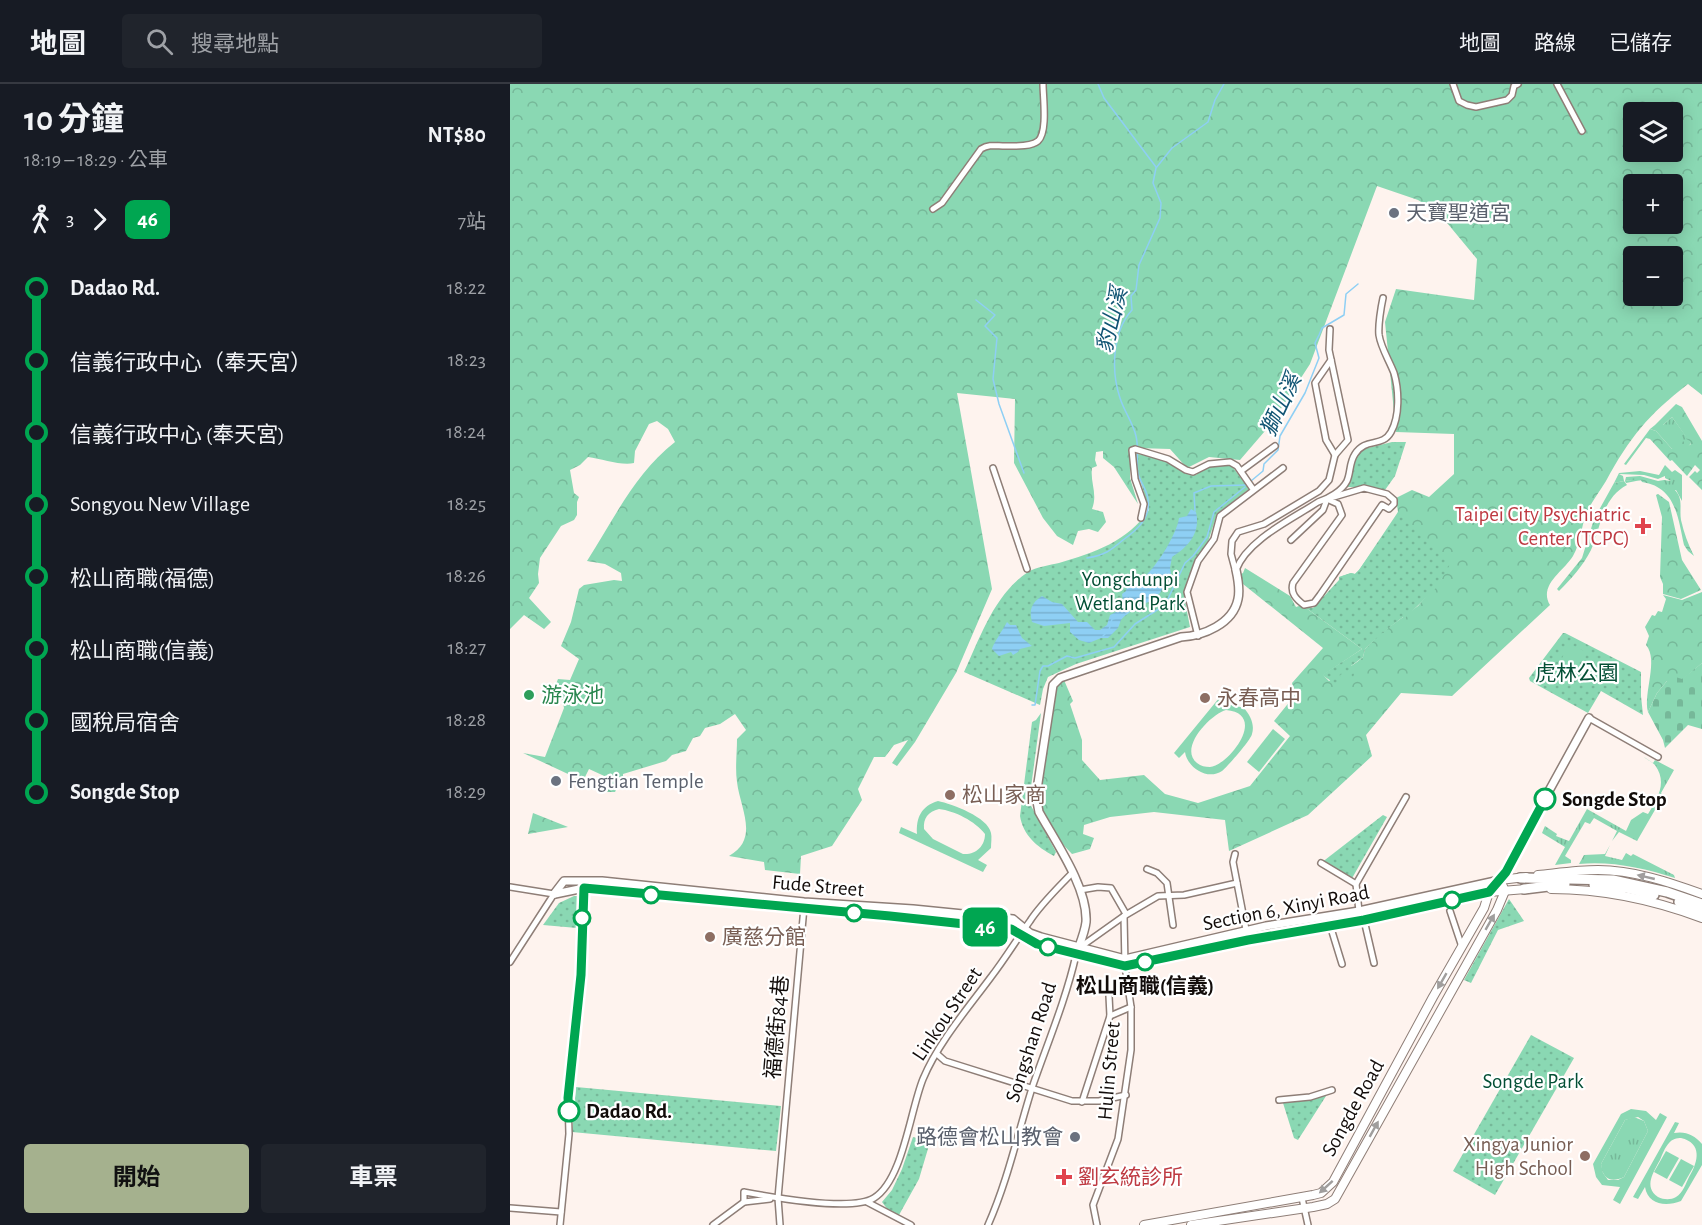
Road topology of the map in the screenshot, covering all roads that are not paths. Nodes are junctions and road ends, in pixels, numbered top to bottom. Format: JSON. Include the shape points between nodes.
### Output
{"nodes":[{"id":1,"x":1043,"y":84,"type":"edge"},
{"id":2,"x":1453,"y":84,"type":"edge"},
{"id":3,"x":1518,"y":84,"type":"edge"},
{"id":4,"x":1557,"y":84,"type":"edge"},
{"id":5,"x":1582,"y":131,"type":"dead end"},
{"id":6,"x":933,"y":209,"type":"dead end"},
{"id":7,"x":1383,"y":298,"type":"dead end"},
{"id":8,"x":1330,"y":329,"type":"dead end"},
{"id":9,"x":1331,"y":360,"type":"junction"},
{"id":10,"x":1275,"y":446,"type":"dead end"},
{"id":11,"x":1335,"y":455,"type":"junction"},
{"id":12,"x":993,"y":468,"type":"dead end"},
{"id":13,"x":1283,"y":468,"type":"dead end"},
{"id":14,"x":1241,"y":471,"type":"junction"},
{"id":15,"x":1253,"y":489,"type":"junction"},
{"id":16,"x":1338,"y":492,"type":"junction"},
{"id":17,"x":1327,"y":499,"type":"junction"},
{"id":18,"x":1338,"y":504,"type":"junction"},
{"id":19,"x":1146,"y":515,"type":"dead end"},
{"id":20,"x":1291,"y":540,"type":"dead end"},
{"id":21,"x":1027,"y":569,"type":"dead end"},
{"id":22,"x":1236,"y":570,"type":"junction"},
{"id":23,"x":1198,"y":636,"type":"junction"},
{"id":24,"x":1589,"y":718,"type":"joint"},
{"id":25,"x":1658,"y":757,"type":"dead end"},
{"id":26,"x":1406,"y":797,"type":"dead end"},
{"id":27,"x":1234,"y":854,"type":"dead end"},
{"id":28,"x":1321,"y":863,"type":"dead end"},
{"id":29,"x":1147,"y":869,"type":"dead end"},
{"id":30,"x":1072,"y":873,"type":"junction"},
{"id":31,"x":1520,"y":878,"type":"junction"},
{"id":32,"x":1500,"y":880,"type":"junction"},
{"id":33,"x":1237,"y":883,"type":"junction"},
{"id":34,"x":1356,"y":884,"type":"junction"},
{"id":35,"x":584,"y":885,"type":"junction"},
{"id":36,"x":510,"y":887,"type":"edge"},
{"id":37,"x":1524,"y":889,"type":"joint"},
{"id":38,"x":1080,"y":890,"type":"junction"},
{"id":39,"x":1505,"y":891,"type":"junction"},
{"id":40,"x":1489,"y":892,"type":"junction"},
{"id":41,"x":554,"y":894,"type":"junction"},
{"id":42,"x":1702,"y":894,"type":"edge"},
{"id":43,"x":1169,"y":896,"type":"junction"},
{"id":44,"x":804,"y":905,"type":"junction"},
{"id":45,"x":1359,"y":910,"type":"junction"},
{"id":46,"x":1701,"y":910,"type":"edge"},
{"id":47,"x":1450,"y":911,"type":"dead end"},
{"id":48,"x":1125,"y":915,"type":"junction"},
{"id":49,"x":1364,"y":920,"type":"junction"},
{"id":50,"x":1173,"y":925,"type":"dead end"},
{"id":51,"x":1330,"y":926,"type":"junction"},
{"id":52,"x":1247,"y":930,"type":"junction"},
{"id":53,"x":1023,"y":932,"type":"junction"},
{"id":54,"x":1248,"y":940,"type":"junction"},
{"id":55,"x":1462,"y":947,"type":"junction"},
{"id":56,"x":1078,"y":951,"type":"junction"},
{"id":57,"x":510,"y":962,"type":"edge"},
{"id":58,"x":1125,"y":963,"type":"junction"},
{"id":59,"x":1374,"y":963,"type":"dead end"},
{"id":60,"x":1342,"y":964,"type":"dead end"},
{"id":61,"x":1109,"y":996,"type":"dead end"},
{"id":62,"x":1131,"y":1007,"type":"junction"},
{"id":63,"x":1110,"y":1016,"type":"junction"},
{"id":64,"x":937,"y":1054,"type":"junction"},
{"id":65,"x":1032,"y":1088,"type":"junction"},
{"id":66,"x":1332,"y":1090,"type":"dead end"},
{"id":67,"x":1126,"y":1095,"type":"junction"},
{"id":68,"x":1280,"y":1100,"type":"dead end"},
{"id":69,"x":1082,"y":1102,"type":"junction"},
{"id":70,"x":778,"y":1198,"type":"junction"},
{"id":71,"x":1302,"y":1198,"type":"junction"},
{"id":72,"x":744,"y":1202,"type":"junction"},
{"id":73,"x":867,"y":1202,"type":"junction"},
{"id":74,"x":510,"y":1208,"type":"edge"},
{"id":75,"x":1305,"y":1208,"type":"junction"},
{"id":76,"x":561,"y":1212,"type":"junction"},
{"id":77,"x":899,"y":1222,"type":"edge"},
{"id":78,"x":1169,"y":1222,"type":"edge"},
{"id":79,"x":560,"y":1225,"type":"edge"},
{"id":80,"x":713,"y":1225,"type":"edge"},
{"id":81,"x":780,"y":1225,"type":"edge"},
{"id":82,"x":911,"y":1225,"type":"edge"},
{"id":83,"x":987,"y":1225,"type":"edge"},
{"id":84,"x":1097,"y":1225,"type":"edge"},
{"id":85,"x":1144,"y":1225,"type":"edge"},
{"id":86,"x":1191,"y":1225,"type":"edge"},
{"id":87,"x":1308,"y":1225,"type":"edge"}],
"edges":[{"from":1,"to":6,"type":"street","via":[[1044,126],[1036,143],[987,145]]},
{"from":2,"to":3,"type":"street","via":[[1459,100],[1476,107],[1507,100]]},
{"from":4,"to":5,"type":"street"},
{"from":7,"to":16,"type":"street","via":[[1378,332],[1395,376],[1395,423],[1386,439],[1363,445],[1355,453]]},
{"from":8,"to":9,"type":"street"},
{"from":9,"to":11,"type":"street","via":[[1348,440]]},
{"from":9,"to":11,"type":"street","via":[[1315,383],[1326,440]]},
{"from":10,"to":14,"type":"street"},
{"from":11,"to":22,"type":"street","via":[[1329,480],[1319,491],[1264,524],[1238,532],[1231,554]]},
{"from":12,"to":21,"type":"street"},
{"from":13,"to":15,"type":"street"},
{"from":14,"to":15,"type":"street"},
{"from":14,"to":19,"type":"street","via":[[1230,462],[1209,464],[1193,472],[1168,459],[1132,450],[1135,479],[1144,504],[1141,518]]},
{"from":15,"to":23,"type":"street","via":[[1220,516],[1214,539],[1198,561],[1187,592]]},
{"from":16,"to":17,"type":"street"},
{"from":16,"to":18,"type":"street"},
{"from":16,"to":18,"type":"street","via":[[1364,488],[1387,494],[1394,504],[1389,509],[1382,505],[1314,603],[1304,605],[1294,596],[1293,583],[1342,515]]},
{"from":17,"to":18,"type":"street"},
{"from":17,"to":20,"type":"street","via":[[1323,510]]},
{"from":17,"to":22,"type":"street","via":[[1254,544]]},
{"from":22,"to":23,"type":"street","name":"Songshan Road","via":[[1239,585],[1235,608],[1223,622]]},
{"from":23,"to":30,"type":"street","name":"Songshan Road","via":[[1181,638],[1060,678],[1053,685],[1036,804]]},
{"from":24,"to":25,"type":"street","name":"Songde Road"},
{"from":24,"to":32,"type":"street","name":"Songde Road"},
{"from":26,"to":34,"type":"street"},
{"from":27,"to":33,"type":"street"},
{"from":28,"to":34,"type":"street"},
{"from":29,"to":43,"type":"street","via":[[1167,883]]},
{"from":30,"to":38,"type":"street","name":"Songshan Road"},
{"from":30,"to":53,"type":"street","name":"Linkou Street"},
{"from":31,"to":32,"type":"main road"},
{"from":42,"to":31,"type":"main road","one_way":true,"via":[[1621,871],[1575,871]]},
{"from":31,"to":46,"type":"highway","via":[[1613,880],[1667,892]]},
{"from":32,"to":39,"type":"main road"},
{"from":32,"to":40,"type":"main road","name":"Songde Road"},
{"from":32,"to":45,"type":"street","name":"Section 6, Xinyi Road"},
{"from":33,"to":43,"type":"street"},
{"from":33,"to":52,"type":"street"},
{"from":34,"to":45,"type":"street"},
{"from":35,"to":41,"type":"street","name":"Fude Street","via":[[564,881]]},
{"from":35,"to":44,"type":"street","name":"Fude Street","via":[[640,885]]},
{"from":35,"to":76,"type":"street","via":[[581,975]]},
{"from":36,"to":41,"type":"street"},
{"from":37,"to":39,"type":"main road"},
{"from":37,"to":46,"type":"highway","via":[[1612,886]]},
{"from":38,"to":48,"type":"street","via":[[1112,888]]},
{"from":38,"to":56,"type":"street","name":"Songshan Road","via":[[1086,923]]},
{"from":39,"to":40,"type":"main road"},
{"from":75,"to":39,"type":"main road","name":"Songde Road","one_way":true,"via":[[1335,1199]]},
{"from":40,"to":49,"type":"street","name":"Section 6, Xinyi Road"},
{"from":40,"to":55,"type":"main road","name":"Songde Road"},
{"from":41,"to":57,"type":"street"},
{"from":43,"to":48,"type":"street","via":[[1158,896]]},
{"from":43,"to":50,"type":"street"},
{"from":44,"to":53,"type":"street","name":"Fude Street"},
{"from":44,"to":70,"type":"street","name":"福德街84巷"},
{"from":45,"to":52,"type":"street","name":"Section 6, Xinyi Road"},
{"from":47,"to":55,"type":"street"},
{"from":48,"to":56,"type":"street"},
{"from":48,"to":58,"type":"street","name":"Hulin Street"},
{"from":49,"to":51,"type":"street","name":"Section 6, Xinyi Road"},
{"from":49,"to":59,"type":"street"},
{"from":51,"to":54,"type":"street","name":"Section 6, Xinyi Road"},
{"from":51,"to":60,"type":"street"},
{"from":52,"to":54,"type":"street"},
{"from":52,"to":58,"type":"street","name":"Section 6, Xinyi Road"},
{"from":53,"to":56,"type":"street","name":"Fude Street","via":[[1037,944]]},
{"from":53,"to":64,"type":"street","name":"Linkou Street"},
{"from":54,"to":58,"type":"street","name":"Section 6, Xinyi Road"},
{"from":55,"to":71,"type":"main road","name":"Songde Road","one_way":true,"via":[[1333,1182],[1321,1193]]},
{"from":56,"to":58,"type":"street","name":"Section 6, Xinyi Road"},
{"from":56,"to":65,"type":"street","name":"Songshan Road"},
{"from":58,"to":62,"type":"street","name":"Hulin Street"},
{"from":61,"to":63,"type":"street"},
{"from":62,"to":63,"type":"street"},
{"from":62,"to":67,"type":"street","name":"Hulin Street"},
{"from":63,"to":69,"type":"street"},
{"from":64,"to":65,"type":"street","via":[[945,1061]]},
{"from":64,"to":73,"type":"street","name":"Linkou Street","via":[[918,1091],[888,1186]]},
{"from":65,"to":69,"type":"street"},
{"from":65,"to":83,"type":"street","name":"Songshan Road","via":[[1012,1161]]},
{"from":66,"to":68,"type":"street"},
{"from":67,"to":69,"type":"street"},
{"from":67,"to":84,"type":"street","name":"Hulin Street","via":[[1118,1139],[1093,1205]]},
{"from":70,"to":72,"type":"street"},
{"from":70,"to":72,"type":"street","via":[[744,1192]]},
{"from":70,"to":73,"type":"street"},
{"from":70,"to":81,"type":"street","name":"福德街84巷"},
{"from":71,"to":75,"type":"street"},
{"from":71,"to":78,"type":"main road","name":"Songde Road"},
{"from":72,"to":80,"type":"street"},
{"from":73,"to":77,"type":"street"},
{"from":74,"to":76,"type":"street"},
{"from":75,"to":86,"type":"main road","name":"Songde Road"},
{"from":75,"to":87,"type":"street"},
{"from":76,"to":79,"type":"street"},
{"from":77,"to":82,"type":"street"},
{"from":78,"to":85,"type":"main road","name":"Songde Road"}]}
